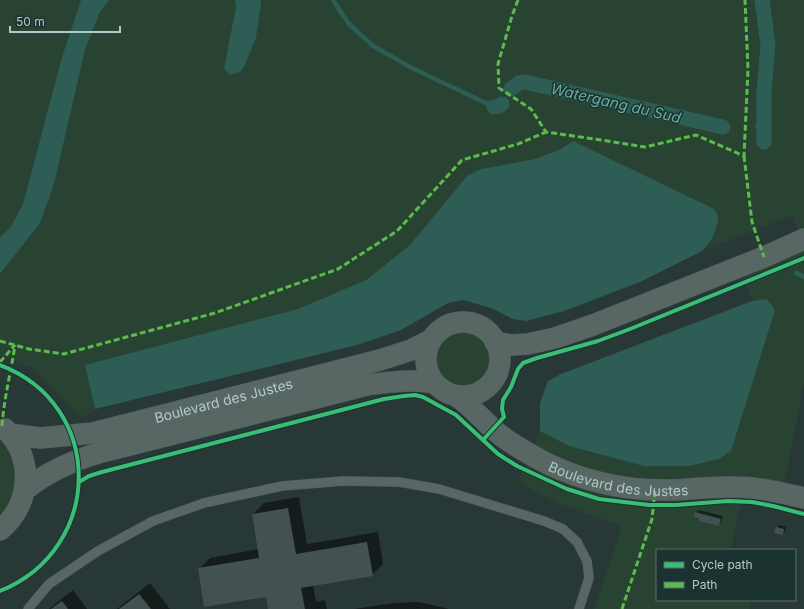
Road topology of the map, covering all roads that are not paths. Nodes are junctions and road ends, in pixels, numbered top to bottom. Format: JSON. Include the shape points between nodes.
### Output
{"nodes":[{"id":1,"x":804,"y":239,"type":"edge"},
{"id":2,"x":431,"y":340,"type":"junction"},
{"id":3,"x":495,"y":342,"type":"junction"},
{"id":4,"x":434,"y":383,"type":"junction"},
{"id":5,"x":456,"y":396,"type":"junction"},
{"id":6,"x":5,"y":429,"type":"edge"},
{"id":7,"x":25,"y":490,"type":"junction"},
{"id":8,"x":804,"y":498,"type":"edge"},
{"id":9,"x":0,"y":530,"type":"edge"},
{"id":10,"x":28,"y":609,"type":"edge"},
{"id":11,"x":579,"y":609,"type":"edge"}],
"edges":[{"from":1,"to":3,"type":"street","via":[[555,338],[528,344]]},
{"from":2,"to":3,"type":"street","via":[[445,327],[464,323],[482,328]]},
{"from":2,"to":4,"type":"street","via":[[426,362]]},
{"from":2,"to":6,"type":"street","name":"Boulevard des Justes","via":[[411,350],[380,360],[93,433],[40,438]]},
{"from":3,"to":5,"type":"street","via":[[499,358],[494,378],[478,393]]},
{"from":4,"to":5,"type":"street"},
{"from":4,"to":7,"type":"street","name":"Boulevard des Justes","via":[[402,380],[367,385],[89,455],[58,468]]},
{"from":5,"to":8,"type":"street","name":"Boulevard des Justes","via":[[517,446],[549,464],[592,480],[651,490],[735,486]]},
{"from":6,"to":7,"type":"street","via":[[18,445],[23,457]]},
{"from":7,"to":9,"type":"street","via":[[16,513]]},
{"from":10,"to":11,"type":"lane","via":[[49,584],[98,551],[153,521],[204,504],[282,486],[343,480],[399,482],[439,489],[563,529],[577,542],[587,561],[589,578]]}]}
